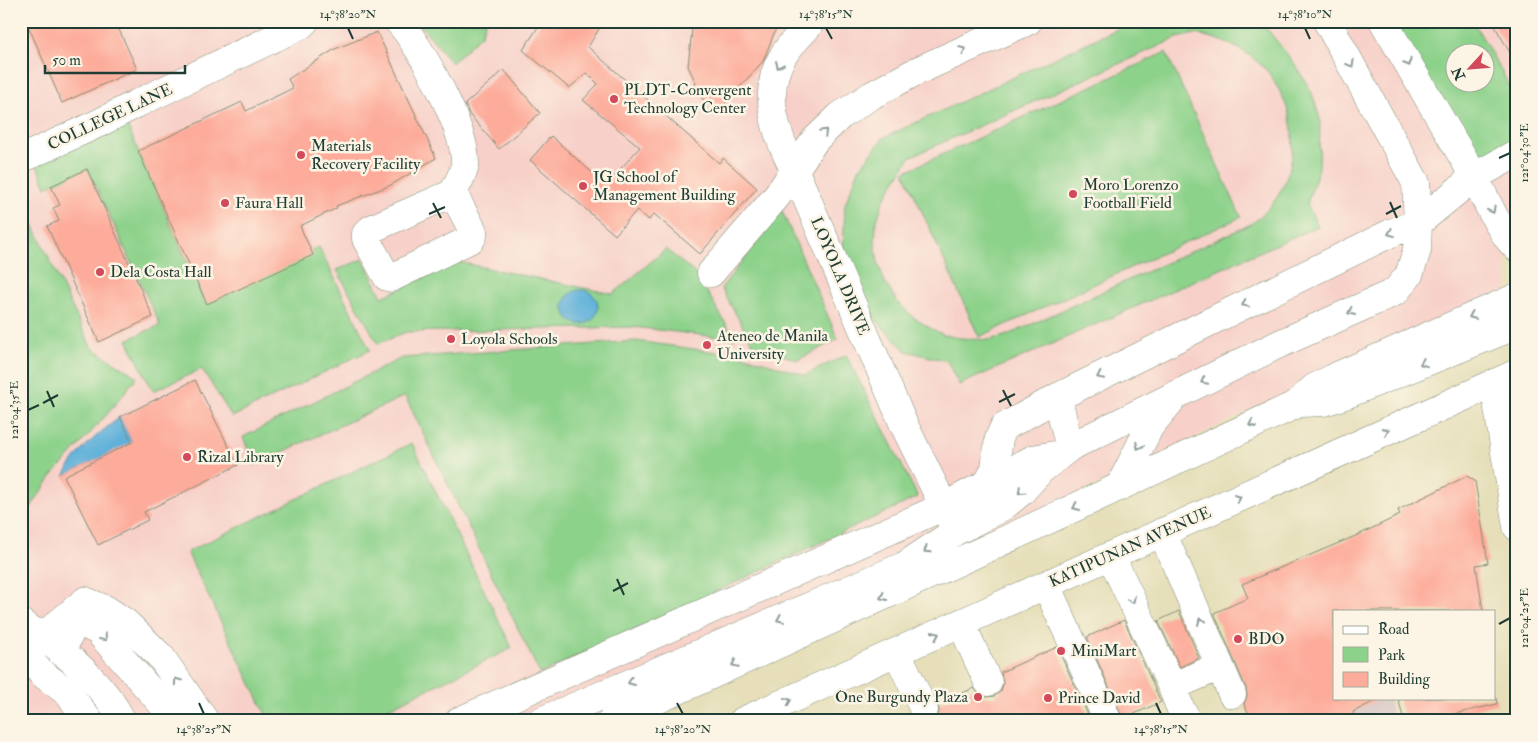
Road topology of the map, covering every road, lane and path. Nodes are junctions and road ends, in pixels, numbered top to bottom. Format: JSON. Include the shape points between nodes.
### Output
{"nodes":[{"id":1,"x":398,"y":21,"type":"edge"},
{"id":2,"x":808,"y":21,"type":"edge"},
{"id":3,"x":1028,"y":21,"type":"edge"},
{"id":4,"x":1327,"y":21,"type":"edge"},
{"id":5,"x":1383,"y":21,"type":"edge"},
{"id":6,"x":303,"y":23,"type":"edge"},
{"id":7,"x":1517,"y":153,"type":"edge"},
{"id":8,"x":21,"y":158,"type":"edge"},
{"id":9,"x":795,"y":171,"type":"junction"},
{"id":10,"x":1474,"y":176,"type":"junction"},
{"id":11,"x":453,"y":193,"type":"dead end"},
{"id":12,"x":1418,"y":223,"type":"junction"},
{"id":13,"x":1515,"y":249,"type":"edge"},
{"id":14,"x":711,"y":273,"type":"dead end"},
{"id":15,"x":1517,"y":296,"type":"edge"},
{"id":16,"x":1517,"y":325,"type":"edge"},
{"id":17,"x":1505,"y":378,"type":"edge"},
{"id":18,"x":1176,"y":395,"type":"junction"},
{"id":19,"x":1058,"y":397,"type":"junction"},
{"id":20,"x":1296,"y":404,"type":"junction"},
{"id":21,"x":1066,"y":450,"type":"junction"},
{"id":22,"x":989,"y":481,"type":"junction"},
{"id":23,"x":1120,"y":486,"type":"junction"},
{"id":24,"x":1514,"y":494,"type":"edge"},
{"id":25,"x":945,"y":506,"type":"junction"},
{"id":26,"x":1517,"y":527,"type":"edge"},
{"id":27,"x":962,"y":528,"type":"junction"},
{"id":28,"x":1162,"y":532,"type":"junction"},
{"id":29,"x":1111,"y":556,"type":"junction"},
{"id":30,"x":1039,"y":589,"type":"junction"},
{"id":31,"x":961,"y":624,"type":"junction"},
{"id":32,"x":36,"y":641,"type":"edge"},
{"id":33,"x":1056,"y":647,"type":"dead end"},
{"id":34,"x":897,"y":652,"type":"junction"},
{"id":35,"x":1220,"y":666,"type":"junction"},
{"id":36,"x":44,"y":675,"type":"junction"},
{"id":37,"x":988,"y":682,"type":"dead end"},
{"id":38,"x":1172,"y":687,"type":"junction"},
{"id":39,"x":1232,"y":694,"type":"dead end"},
{"id":40,"x":924,"y":710,"type":"dead end"},
{"id":41,"x":1184,"y":714,"type":"dead end"},
{"id":42,"x":67,"y":721,"type":"edge"},
{"id":43,"x":89,"y":721,"type":"edge"},
{"id":44,"x":122,"y":721,"type":"edge"},
{"id":45,"x":177,"y":721,"type":"edge"},
{"id":46,"x":205,"y":721,"type":"edge"},
{"id":47,"x":459,"y":721,"type":"edge"},
{"id":48,"x":541,"y":721,"type":"edge"},
{"id":49,"x":611,"y":721,"type":"edge"},
{"id":50,"x":743,"y":721,"type":"edge"},
{"id":51,"x":1108,"y":721,"type":"edge"}],
"edges":[{"from":1,"to":11,"type":"main road","via":[[436,82],[462,138],[466,163]]},
{"from":2,"to":9,"type":"main road","name":"LOYOLA DRIVE","one_way":true,"via":[[808,26],[783,56],[771,96],[782,146]]},
{"from":9,"to":3,"type":"main road","one_way":true,"via":[[824,131],[872,95]]},
{"from":4,"to":12,"type":"main road","one_way":true,"via":[[1416,183]]},
{"from":5,"to":10,"type":"main road","one_way":true},
{"from":6,"to":8,"type":"main road","name":"COLLEGE LANE","via":[[99,124]]},
{"from":7,"to":10,"type":"main road"},
{"from":9,"to":14,"type":"main road"},
{"from":9,"to":25,"type":"main road","name":"LOYOLA DRIVE","via":[[906,426]]},
{"from":10,"to":12,"type":"main road"},
{"from":10,"to":13,"type":"main road","one_way":true},
{"from":12,"to":18,"type":"main road","one_way":true,"via":[[1417,250],[1409,275],[1395,292]]},
{"from":12,"to":19,"type":"main road","one_way":true,"via":[[1382,237]]},
{"from":15,"to":20,"type":"main road","one_way":true,"via":[[1337,376],[1314,388]]},
{"from":16,"to":20,"type":"main road","one_way":true,"via":[[1345,395],[1324,402]]},
{"from":17,"to":24,"type":"main road"},
{"from":28,"to":17,"type":"main road","name":"KATIPUNAN AVENUE","one_way":true},
{"from":18,"to":21,"type":"main road"},
{"from":18,"to":23,"type":"main road","one_way":true,"via":[[1150,426]]},
{"from":19,"to":21,"type":"main road"},
{"from":19,"to":22,"type":"main road","via":[[1004,427]]},
{"from":20,"to":23,"type":"main road","one_way":true},
{"from":21,"to":22,"type":"main road","via":[[1033,459]]},
{"from":21,"to":27,"type":"main road","one_way":true,"via":[[1004,506]]},
{"from":22,"to":25,"type":"main road"},
{"from":22,"to":27,"type":"main road"},
{"from":23,"to":49,"type":"main road","one_way":true},
{"from":24,"to":26,"type":"main road"},
{"from":25,"to":27,"type":"main road","name":"LOYOLA DRIVE"},
{"from":25,"to":47,"type":"main road"},
{"from":27,"to":48,"type":"main road","one_way":true,"via":[[904,566]]},
{"from":28,"to":29,"type":"main road","name":"KATIPUNAN AVENUE"},
{"from":35,"to":28,"type":"main road","one_way":true},
{"from":29,"to":30,"type":"main road","name":"KATIPUNAN AVENUE"},
{"from":29,"to":38,"type":"main road","one_way":true},
{"from":30,"to":31,"type":"main road","name":"KATIPUNAN AVENUE"},
{"from":30,"to":33,"type":"main road"},
{"from":30,"to":51,"type":"main road"},
{"from":34,"to":31,"type":"main road","name":"KATIPUNAN AVENUE","one_way":true},
{"from":31,"to":37,"type":"main road"},
{"from":32,"to":36,"type":"main road"},
{"from":32,"to":44,"type":"main road","via":[[98,685]]},
{"from":32,"to":45,"type":"main road","one_way":true,"via":[[72,629],[80,622],[98,631]]},
{"from":46,"to":32,"type":"main road","one_way":true,"via":[[161,657],[126,623],[106,610],[85,601]]},
{"from":34,"to":40,"type":"main road"},
{"from":50,"to":34,"type":"main road","name":"KATIPUNAN AVENUE","one_way":true},
{"from":35,"to":38,"type":"main road"},
{"from":35,"to":39,"type":"main road"},
{"from":36,"to":42,"type":"main road"},
{"from":36,"to":43,"type":"main road","via":[[68,693]]},
{"from":38,"to":41,"type":"main road"}]}
